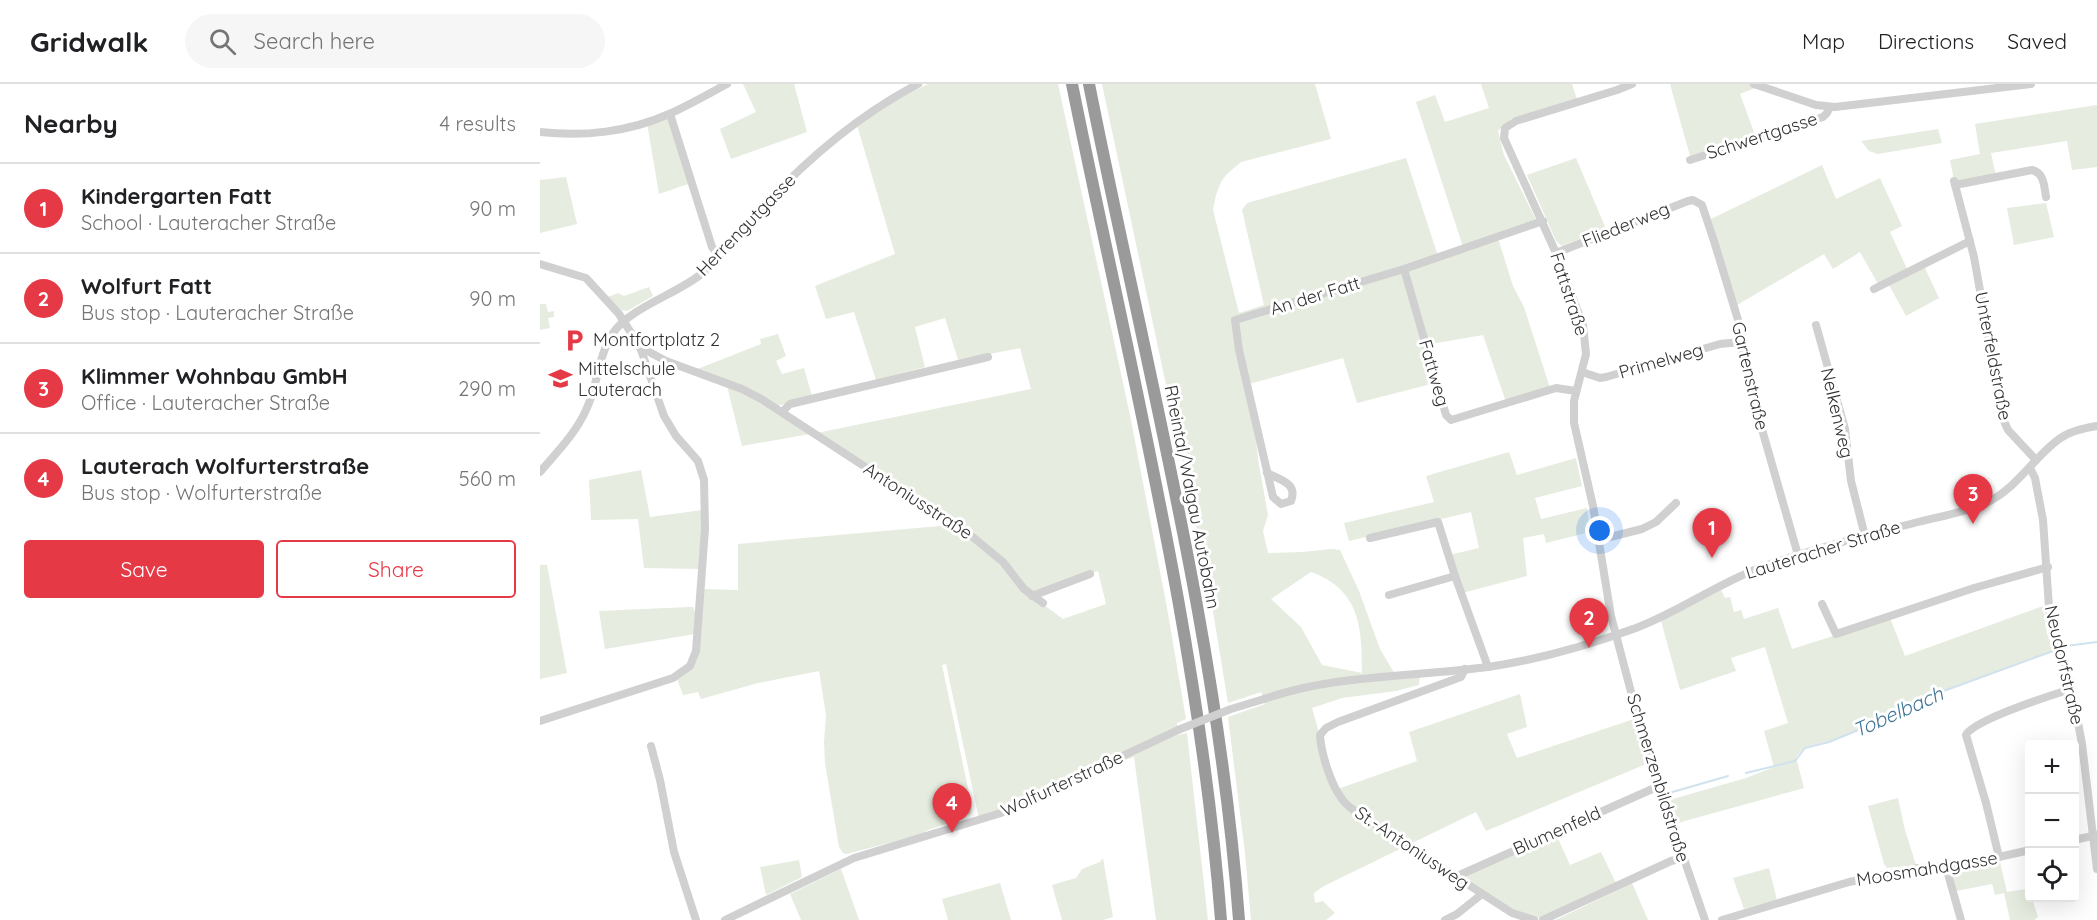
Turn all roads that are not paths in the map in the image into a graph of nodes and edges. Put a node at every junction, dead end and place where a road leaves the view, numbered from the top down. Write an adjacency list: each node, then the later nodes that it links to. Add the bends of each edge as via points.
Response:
1 (728, 84): 9 (street)
2 (918, 84): 17 (street, Herrengutgasse, via 876,108 822,148)
3 (1072, 84): 66 (highway, Rheintal/Walgau Autobahn, via 1173,567 1202,737)
4 (1089, 84): 67 (highway, Rheintal/Walgau Autobahn, via 1190,577 1216,723)
5 (1632, 84): 14 (street, Fattstraße, via 1516,121 1505,128 1504,138)
6 (1754, 84): 8 (street)
7 (2031, 84): 8 (street)
8 (1830, 106): 11 (street, Schwertgasse, via 1823,117)
9 (670, 114): 10 (street, via 614,131); 17 (street, via 712,247)
10 (540, 132)
11 (1690, 160)
12 (2046, 197): 15 (street, Unterfeldstraße, via 2042,177 2032,170 1954,183)
13 (1696, 201): 16 (street, Fliederweg); 23 (street, Gartenstraße, via 1702,205 1714,241 1742,333)
14 (1543, 221): 16 (street, Fattstraße); 19 (street, An der Fatt)
15 (1970, 241): 20 (street); 30 (street, Unterfeldstraße, via 2003,419 2008,430)
16 (1556, 252): 26 (street, Fattstraße, via 1585,333)
17 (719, 256): 21 (street, Herrengutgasse, via 694,280)
18 (540, 264): 21 (street, via 586,278)
19 (1404, 269): 27 (street, Fattweg, via 1446,415 1451,420 1556,388); 33 (street, An der Fatt, via 1235,320)
20 (1874, 289)
21 (624, 322): 24 (street); 32 (street, Herrengutgasse, via 607,345 586,411)
22 (1816, 326): 35 (street, Nelkenweg, via 1845,429 1851,481)
23 (1740, 342): 26 (street, Primelweg, via 1720,344 1600,378); 38 (street, Gartenstraße)
24 (640, 347): 28 (street, Antoniusstraße, via 742,390); 51 (street, via 664,416 698,461 704,480 696,651 690,666 673,678)
25 (988, 357): 28 (street, via 790,404)
26 (1582, 372): 27 (street, Fattstraße)
27 (1576, 391): 37 (street, Fattstraße, via 1574,423)
28 (782, 412): 42 (street, Antoniusstraße, via 974,538 1003,562)
29 (2097, 426): 30 (street, Lauteracher Straße, via 2060,438)
30 (2036, 460): 31 (street, Lauteracher Straße)
31 (2030, 468): 35 (street, Lauteracher Straße, via 2008,490 1983,504); 39 (street, Neudorfstraße, via 2043,520)
32 (540, 472)
33 (1267, 473)
34 (1676, 503): 37 (street, via 1642,529)
35 (1865, 536): 38 (street, Lauteracher Straße)
36 (1370, 538): 41 (street, via 1438,522)
37 (1598, 540): 46 (street, Fattstraße)
38 (1798, 555): 46 (street, Lauteracher Straße, via 1729,580 1650,622)
39 (2048, 567): 45 (street, via 1836,634); 49 (street, Neudorfstraße, via 2050,621)
40 (1090, 574): 42 (street)
41 (1455, 576): 43 (street); 47 (street)
42 (1032, 596): 44 (street, Antoniusstraße)
43 (1389, 596)
44 (1043, 603)
45 (1822, 604)
46 (1616, 634): 47 (street, Lauteracher Straße); 54 (street, Schmerzenbildstraße)
47 (1488, 667): 48 (street, Lauteracher Straße)
48 (1465, 669): 50 (street, Lauteracher Straße, via 1344,681); 53 (street, Lauteracher Straße, via 1461,678 1326,728 1320,735)
49 (2071, 689): 55 (street, Neudorfstraße); 58 (street, via 1971,728 1966,735)
50 (1264, 699): 65 (street, Wolfurterstraße, bridge, via 1178,730 1001,813 855,858)
51 (540, 721)
52 (651, 746): 64 (street, via 674,852)
53 (1321, 746): 62 (street, St.-Antoniusweg, via 1342,800)
54 (1659, 786): 59 (street, Schmerzenbildstraße); 62 (street, Blumenfeld)
55 (2095, 836): 56 (street); 60 (street, Neudorfstraße)
56 (2079, 839)
57 (2025, 851): 58 (street, Moosmahdgasse)
58 (1999, 857): 61 (street, Moosmahdgasse)
59 (1683, 858): 70 (street); 71 (street, Schmerzenbildstraße)
60 (2097, 863)
61 (1946, 867): 72 (street, Moosmahdgasse, via 1899,871 1849,882); 73 (street)
62 (1455, 877): 63 (street, St.-Antoniusweg)
63 (1482, 894): 68 (street); 69 (street, St.-Antoniusweg, via 1512,914)
64 (696, 920)
65 (725, 920)
66 (1221, 920)
67 (1239, 920)
68 (1445, 920)
69 (1534, 920)
70 (1543, 920)
71 (1705, 920)
72 (1722, 920)
73 (1961, 920)

